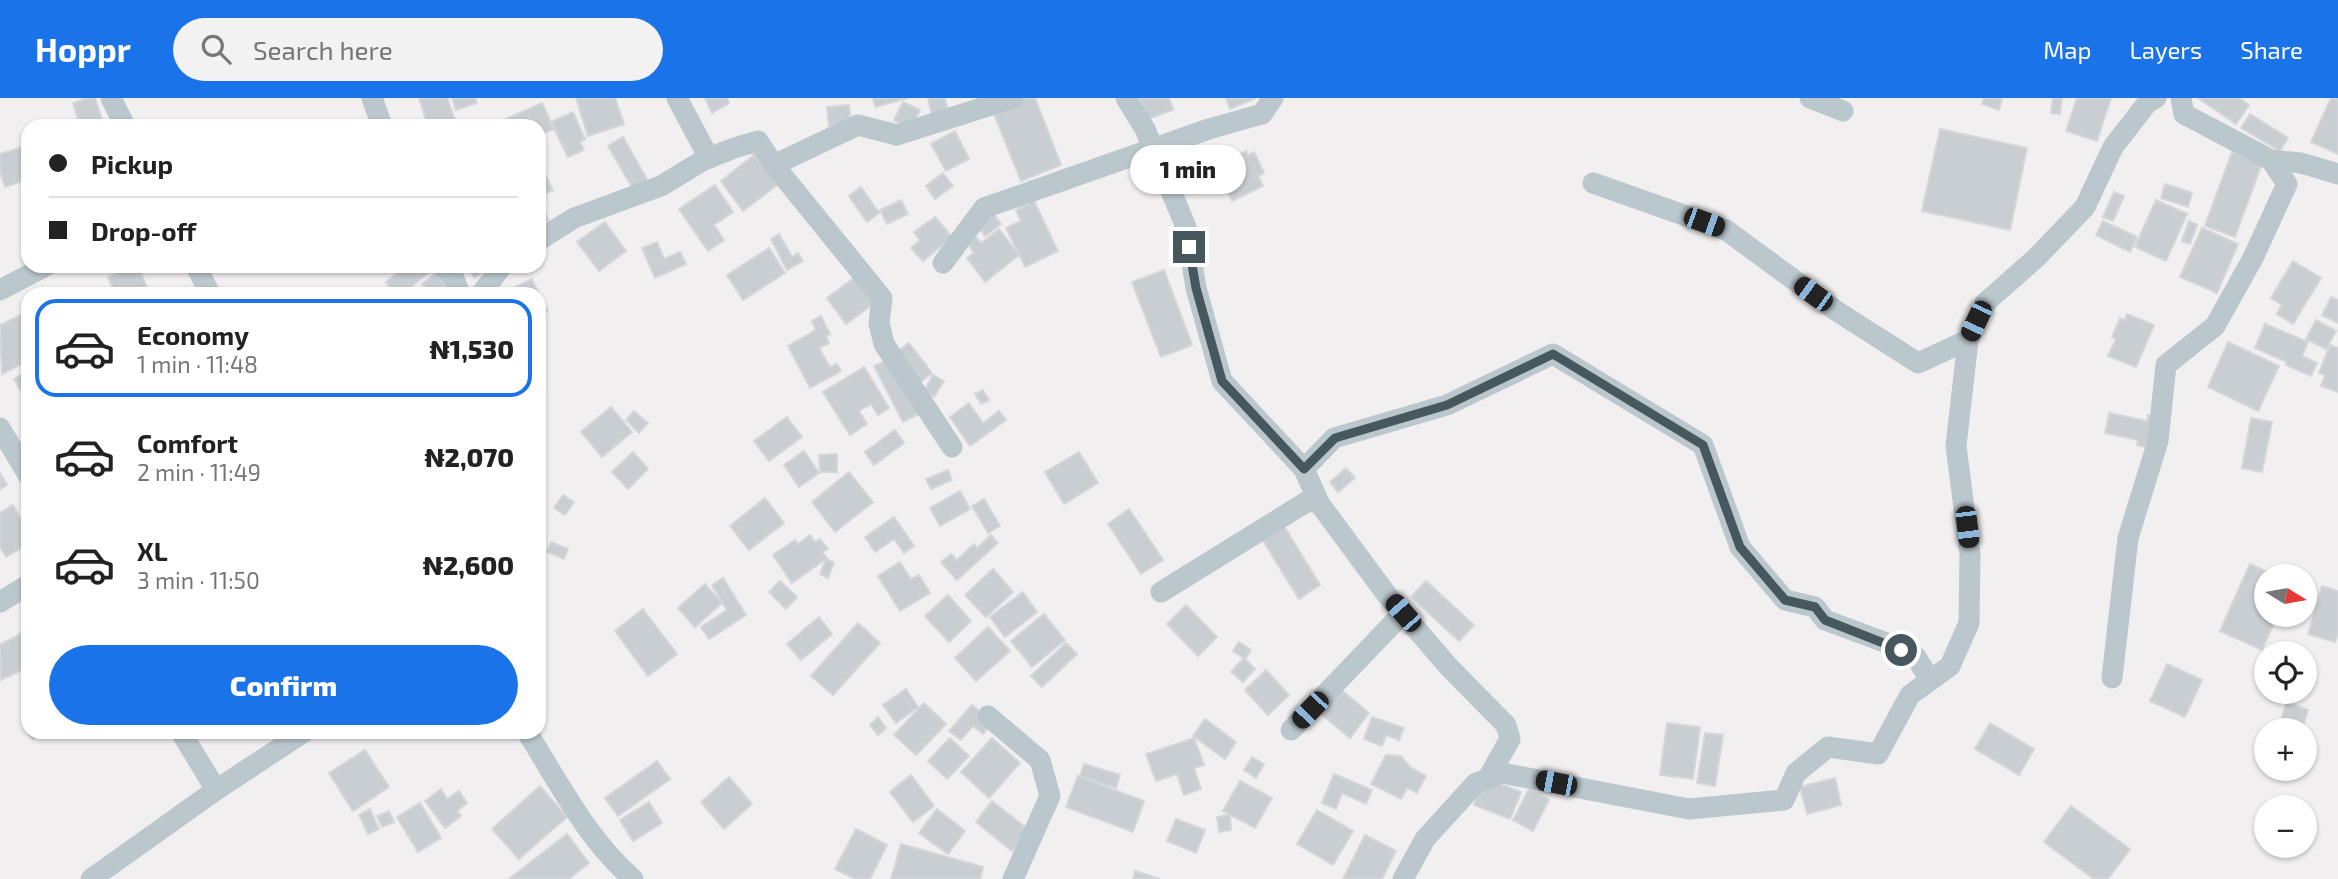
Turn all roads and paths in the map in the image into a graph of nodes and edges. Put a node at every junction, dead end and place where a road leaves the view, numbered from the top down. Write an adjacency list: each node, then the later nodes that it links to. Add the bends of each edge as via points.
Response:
1 (111, 98): 11 (street)
2 (372, 98): 12 (street)
3 (677, 98): 14 (street)
4 (1013, 98): 16 (street, via 897,135 858,125)
5 (1126, 98): 13 (street)
6 (1273, 98): 13 (street, via 1262,114)
7 (1810, 98): 10 (street)
8 (2146, 99): 9 (street); 23 (street, via 2113,148 2085,207 1985,303)
9 (2182, 106): 15 (street)
10 (1843, 111)
11 (122, 119)
12 (380, 119)
13 (1154, 149): 20 (street, via 984,208); 27 (street, via 1186,227 1196,288 1222,381)
14 (709, 158): 16 (street, via 758,141); 19 (street, via 661,186 574,218)
15 (2271, 160): 17 (street); 33 (street, via 2287,184 2253,258 2215,326 2166,365 2158,441 2129,538)
16 (774, 165): 25 (street, via 882,298 879,323 884,344)
17 (2338, 174)
18 (1593, 183): 23 (street, via 1726,230 1835,310 1918,363)
19 (546, 236)
20 (943, 263)
21 (33, 273): 22 (street)
22 (0, 290)
23 (1968, 340): 34 (street, via 1956,446 1970,554 1969,623 1950,666)
24 (0, 429): 26 (street)
25 (952, 447)
26 (21, 464)
27 (1304, 469): 28 (street); 34 (street, via 1335,438 1447,405 1553,354 1703,445 1740,547 1785,600 1815,607 1825,620 1916,657)
28 (1319, 503): 30 (street, via 1307,501); 32 (street)
29 (21, 589): 31 (street)
30 (1161, 592)
31 (0, 601)
32 (1403, 613): 36 (street); 40 (street, via 1506,725 1510,739)
33 (2112, 678)
34 (1930, 680): 40 (street, via 1910,695 1878,754 1828,747 1796,773 1784,800 1689,809 1502,773)
35 (988, 716): 44 (street, via 1040,760 1050,796)
36 (1291, 730)
37 (185, 739): 41 (street)
38 (292, 739): 41 (street)
39 (531, 739): 43 (street, via 590,834)
40 (1488, 778): 45 (street, via 1476,783 1425,839)
41 (216, 790): 42 (street)
42 (91, 879)
43 (633, 879)
44 (1013, 879)
45 (1403, 879)

